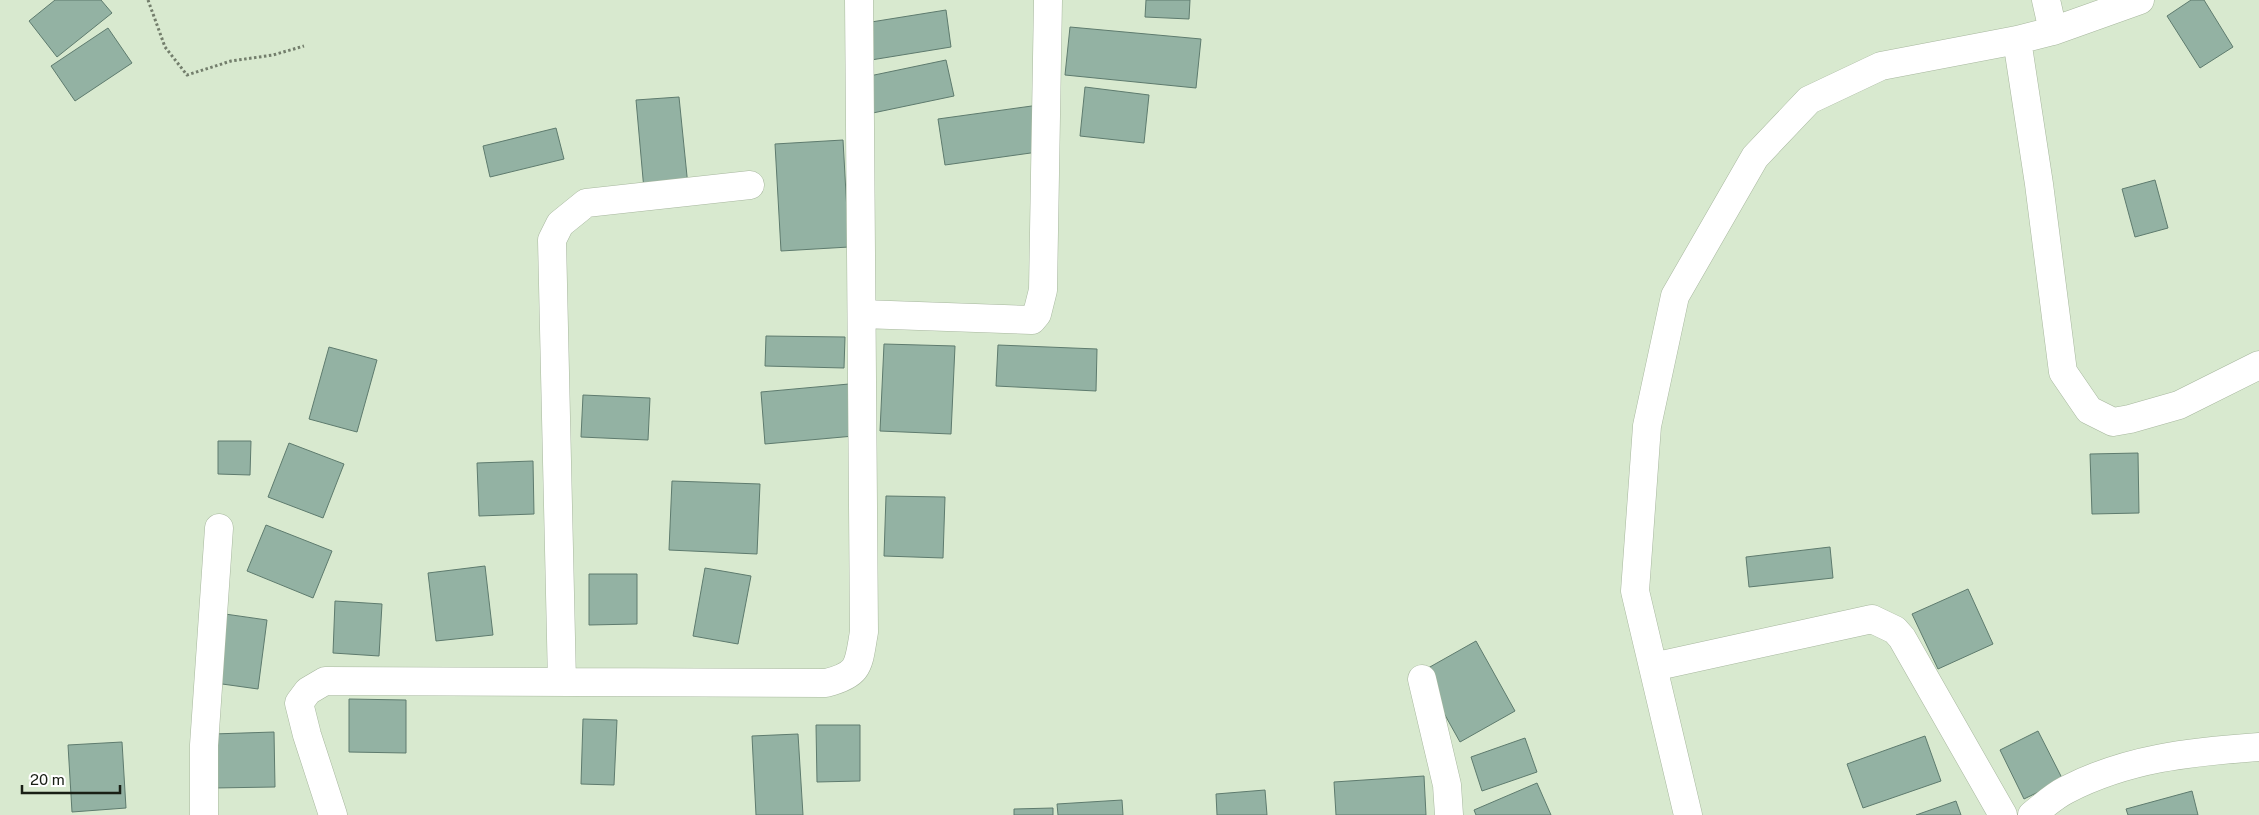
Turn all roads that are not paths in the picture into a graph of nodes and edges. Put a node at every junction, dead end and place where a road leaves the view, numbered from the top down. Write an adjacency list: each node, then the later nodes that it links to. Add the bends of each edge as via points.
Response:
1 (859, 0): 8 (street)
2 (1048, 0): 8 (street, via 1043,290 1037,314 1032,320)
3 (2046, 0): 5 (street)
4 (2140, 0): 5 (street)
5 (2053, 30): 6 (street)
6 (2017, 40): 9 (street, via 2063,372 2089,410 2113,422 2130,419 2179,405); 11 (street, via 1881,66 1809,100 1755,157 1728,202 1675,296 1646,426 1635,591)
7 (750, 185): 13 (street, via 586,203 560,224 552,240)
8 (862, 314): 13 (street, via 864,632 858,666 846,678 826,683)
9 (2259, 365)
10 (219, 528): 15 (street, via 204,745)
11 (1653, 667): 18 (street); 19 (street, via 1872,619 1895,630 1902,638)
12 (1422, 679): 17 (street, via 1447,785)
13 (562, 682): 16 (street, via 325,681 316,686 300,703)
14 (2259, 747): 20 (street, via 2196,751 2120,766 2064,791)
15 (204, 815)
16 (333, 815)
17 (1448, 815)
18 (1688, 815)
19 (2003, 815)
20 (2032, 815)

